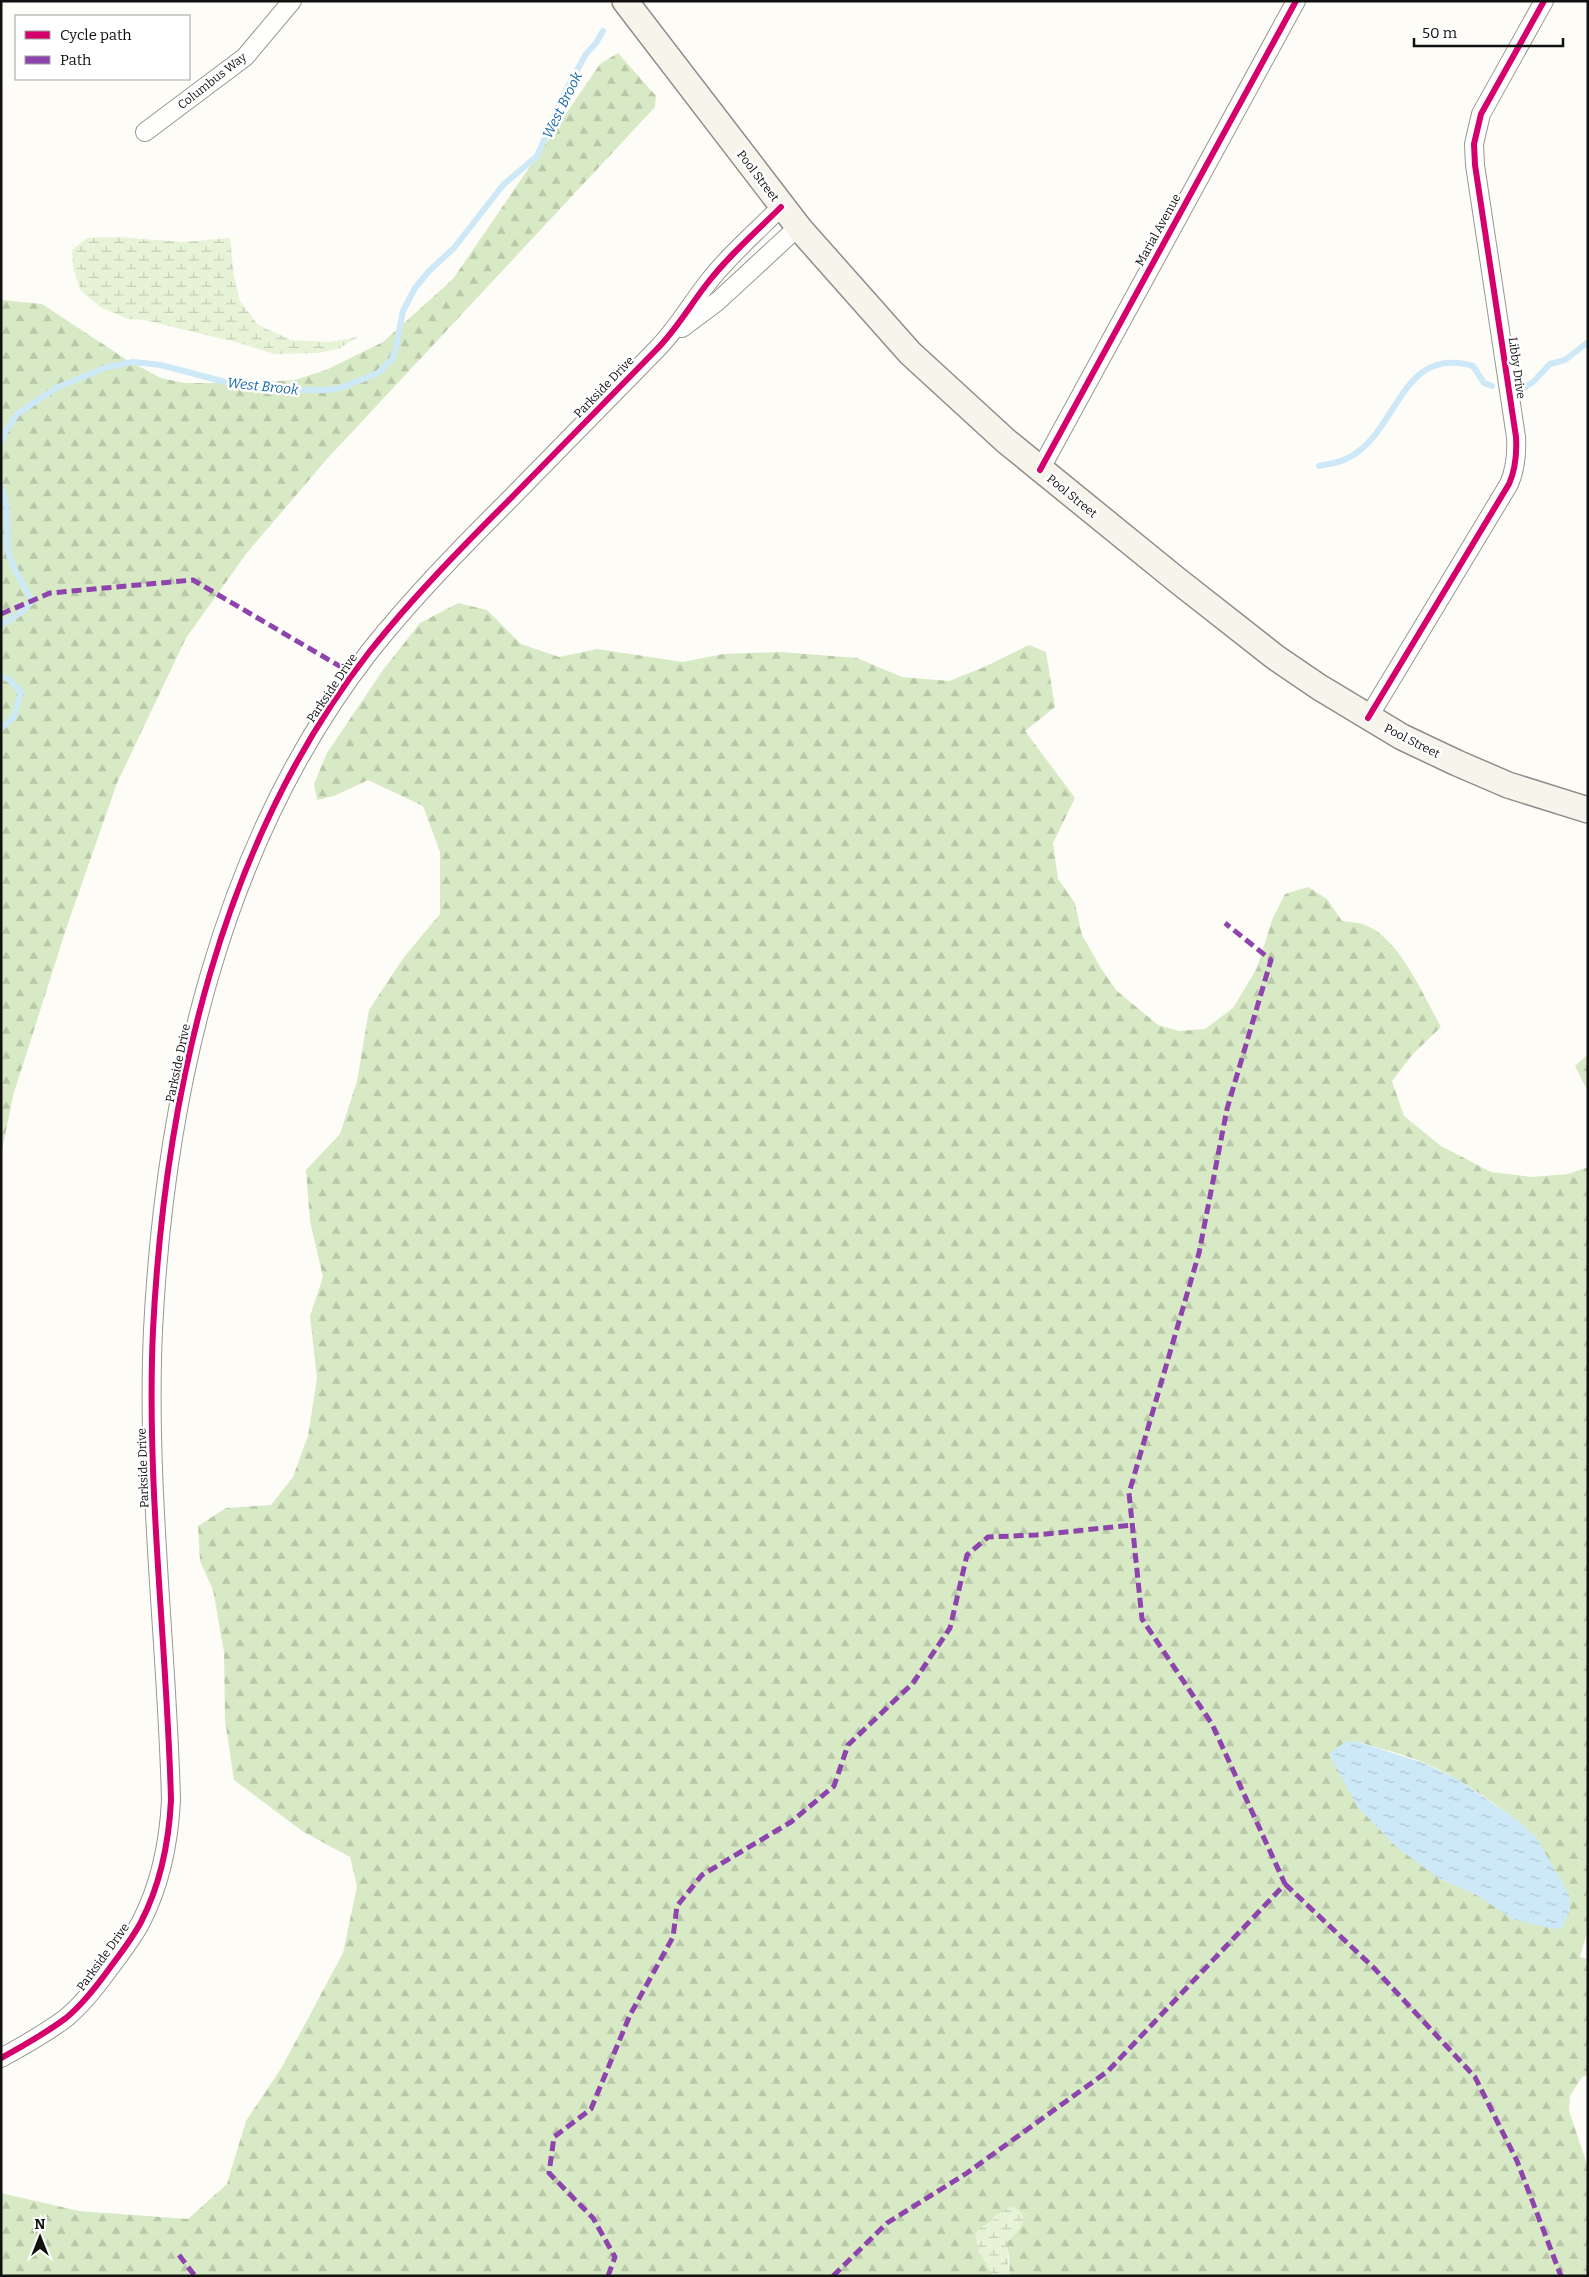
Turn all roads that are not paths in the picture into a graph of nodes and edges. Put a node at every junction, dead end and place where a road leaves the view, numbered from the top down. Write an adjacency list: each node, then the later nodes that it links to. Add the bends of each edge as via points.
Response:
1 (292, 1): 5 (street, Columbus Way, via 245,57)
2 (625, 1): 6 (main road, Pool Street)
3 (1296, 1): 9 (street, Marial Avenue)
4 (1544, 1): 10 (street, Libby Drive, via 1480,114 1474,144 1516,438 1514,473)
5 (145, 132)
6 (781, 207): 7 (main road, Pool Street); 8 (street, Parkside Drive, via 707,283)
7 (798, 227): 8 (street, Parkside Drive, via 718,301); 9 (main road, Pool Street, via 910,353 974,414)
8 (669, 336): 12 (street, Parkside Drive, via 451,558 370,652 344,686 302,753 268,817 240,883 194,1036 168,1171 158,1250 153,1335 153,1422 170,1824 150,1903 128,1944 88,1997 67,2017)
9 (1040, 470): 10 (main road, Pool Street, via 1275,657)
10 (1368, 718): 11 (main road, Pool Street, via 1485,776)
11 (1588, 810)
12 (1, 2058)

